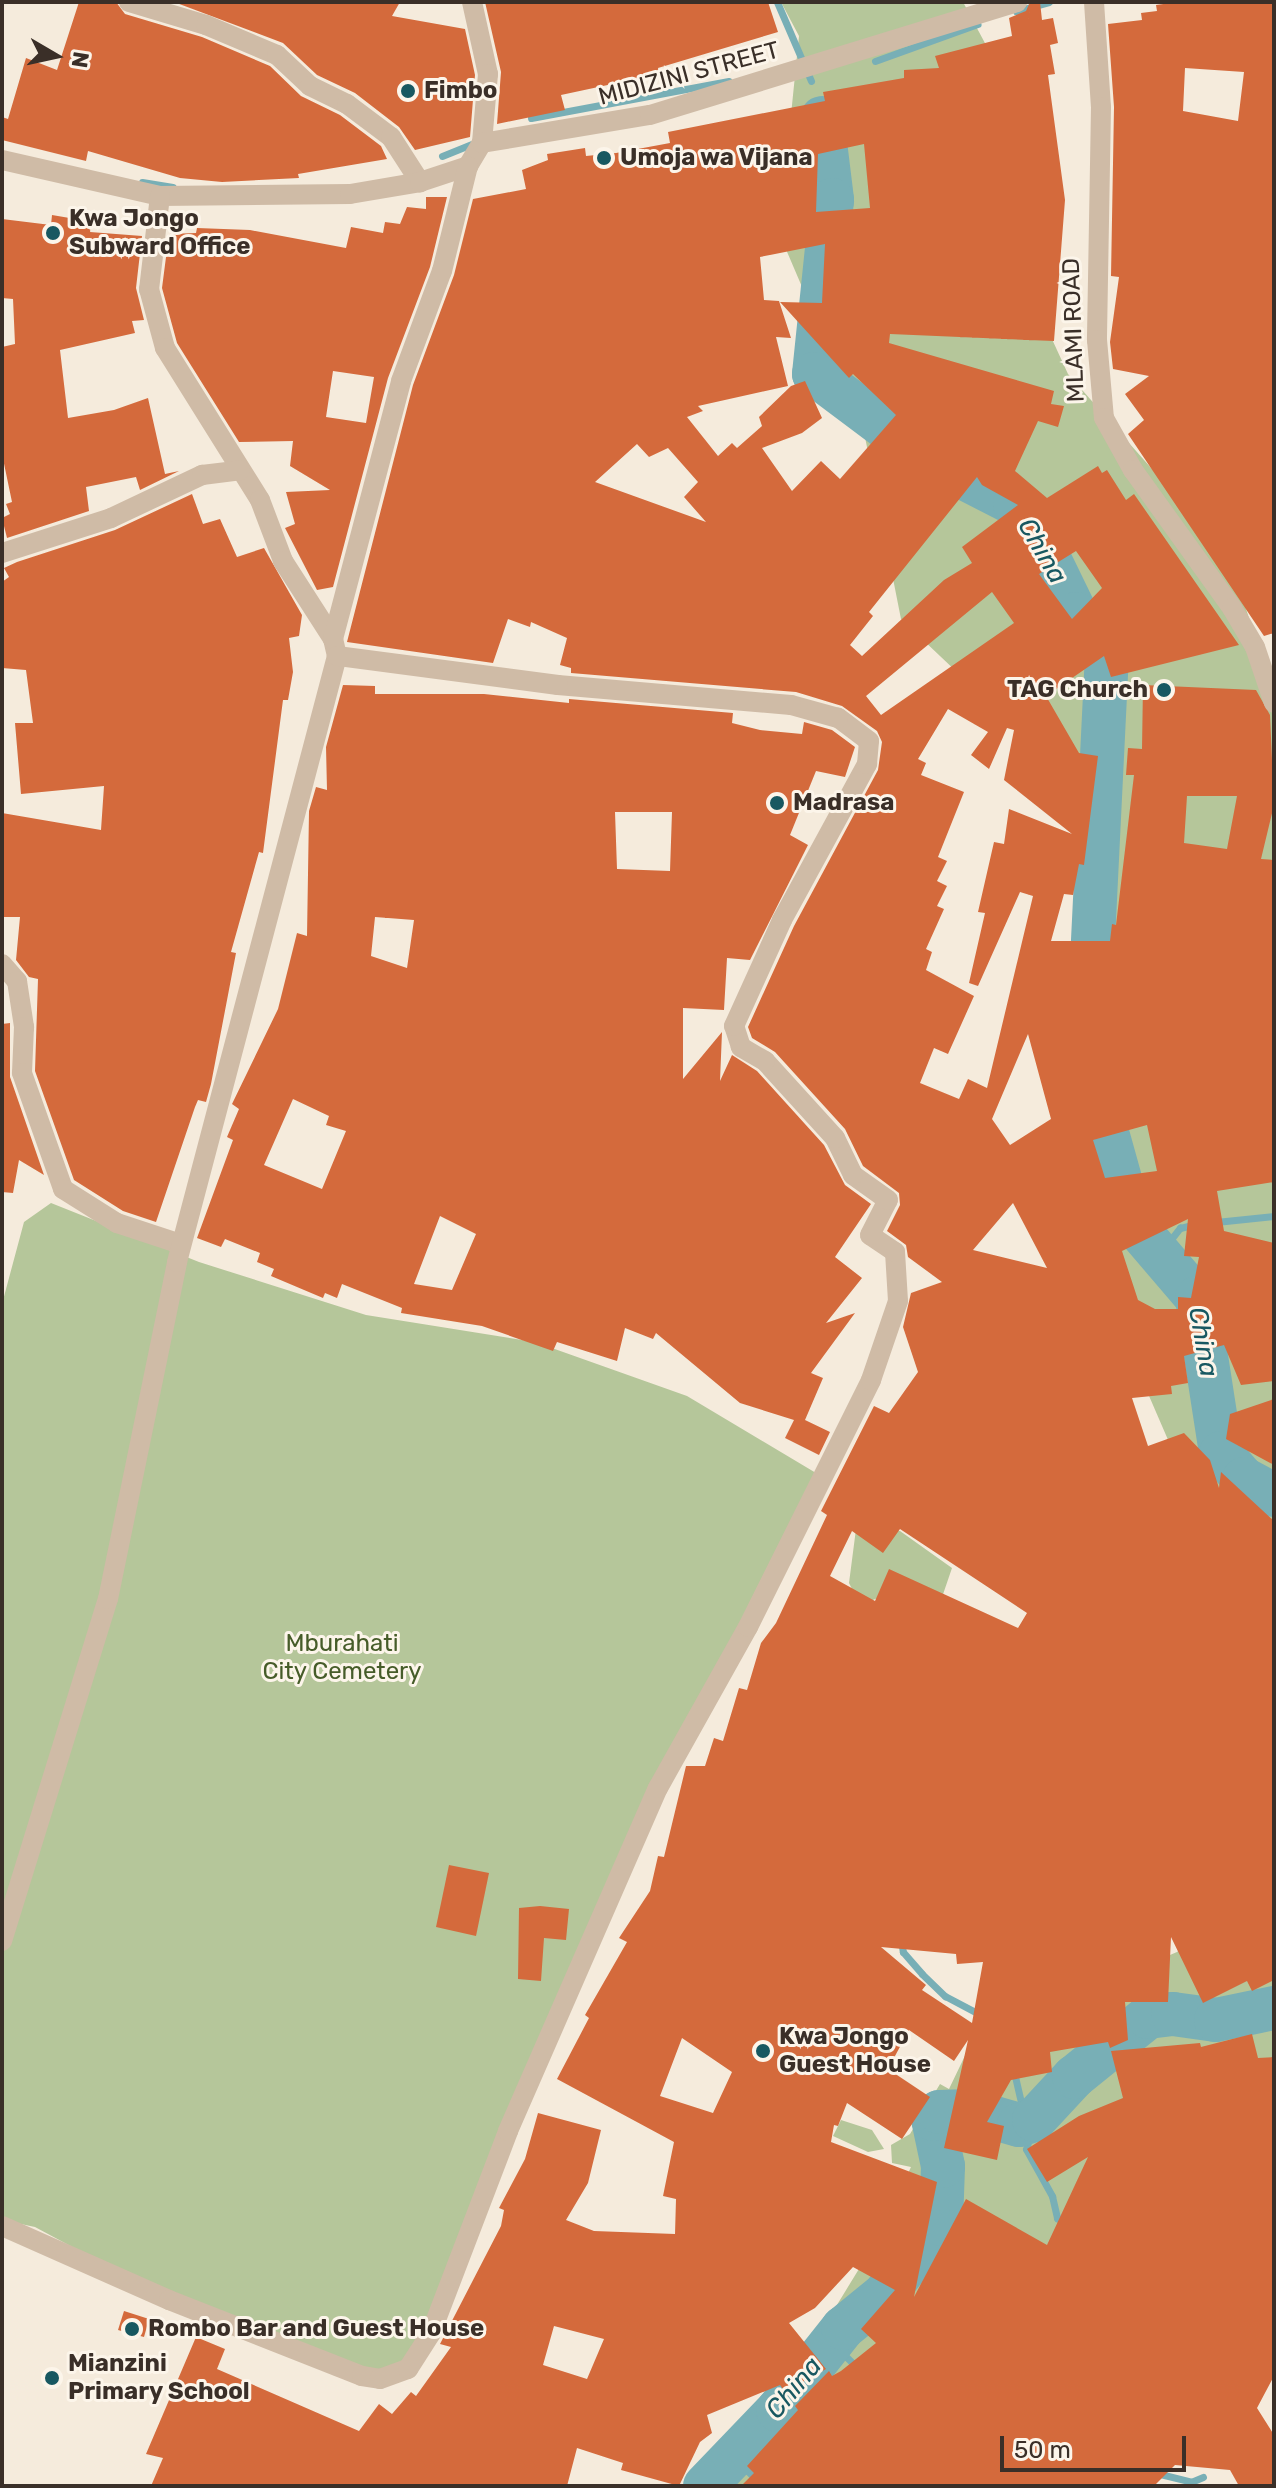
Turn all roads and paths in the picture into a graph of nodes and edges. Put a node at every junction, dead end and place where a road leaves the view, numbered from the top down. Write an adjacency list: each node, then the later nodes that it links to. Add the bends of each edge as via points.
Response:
1 (129, 2): 8 (street, via 206,25 277,55 310,86 347,104 391,137)
2 (472, 2): 5 (street, via 488,74)
3 (1017, 2): 5 (street, MIDIZINI STREET, via 650,115)
4 (1094, 2): 13 (street, MLAMI ROAD, via 1101,121 1097,340 1104,418 1125,458 1232,608 1255,647)
5 (482, 143): 7 (street)
6 (2, 160): 9 (street)
7 (468, 166): 8 (street); 12 (street, via 442,271 401,381)
8 (420, 182): 9 (street, via 293,198)
9 (160, 196): 10 (street, via 149,289 165,348)
10 (240, 470): 11 (street, via 202,475 125,512); 12 (street, via 260,500 283,561)
11 (2, 553)
12 (335, 647): 15 (street); 17 (street, via 527,682 791,705 847,722 869,741 867,764 782,920 734,1026 741,1047 765,1061 835,1138 853,1175 888,1200 870,1235 895,1252 898,1301 871,1380 748,1627 652,1802 508,2131 431,2333 408,2369 380,2379 362,2376 169,2300)
13 (1274, 703)
14 (2, 964): 15 (street, via 17,981 24,1027 22,1073 63,1189 117,1223)
15 (181, 1244): 16 (street, via 108,1599)
16 (2, 1941)
17 (2, 2226)

